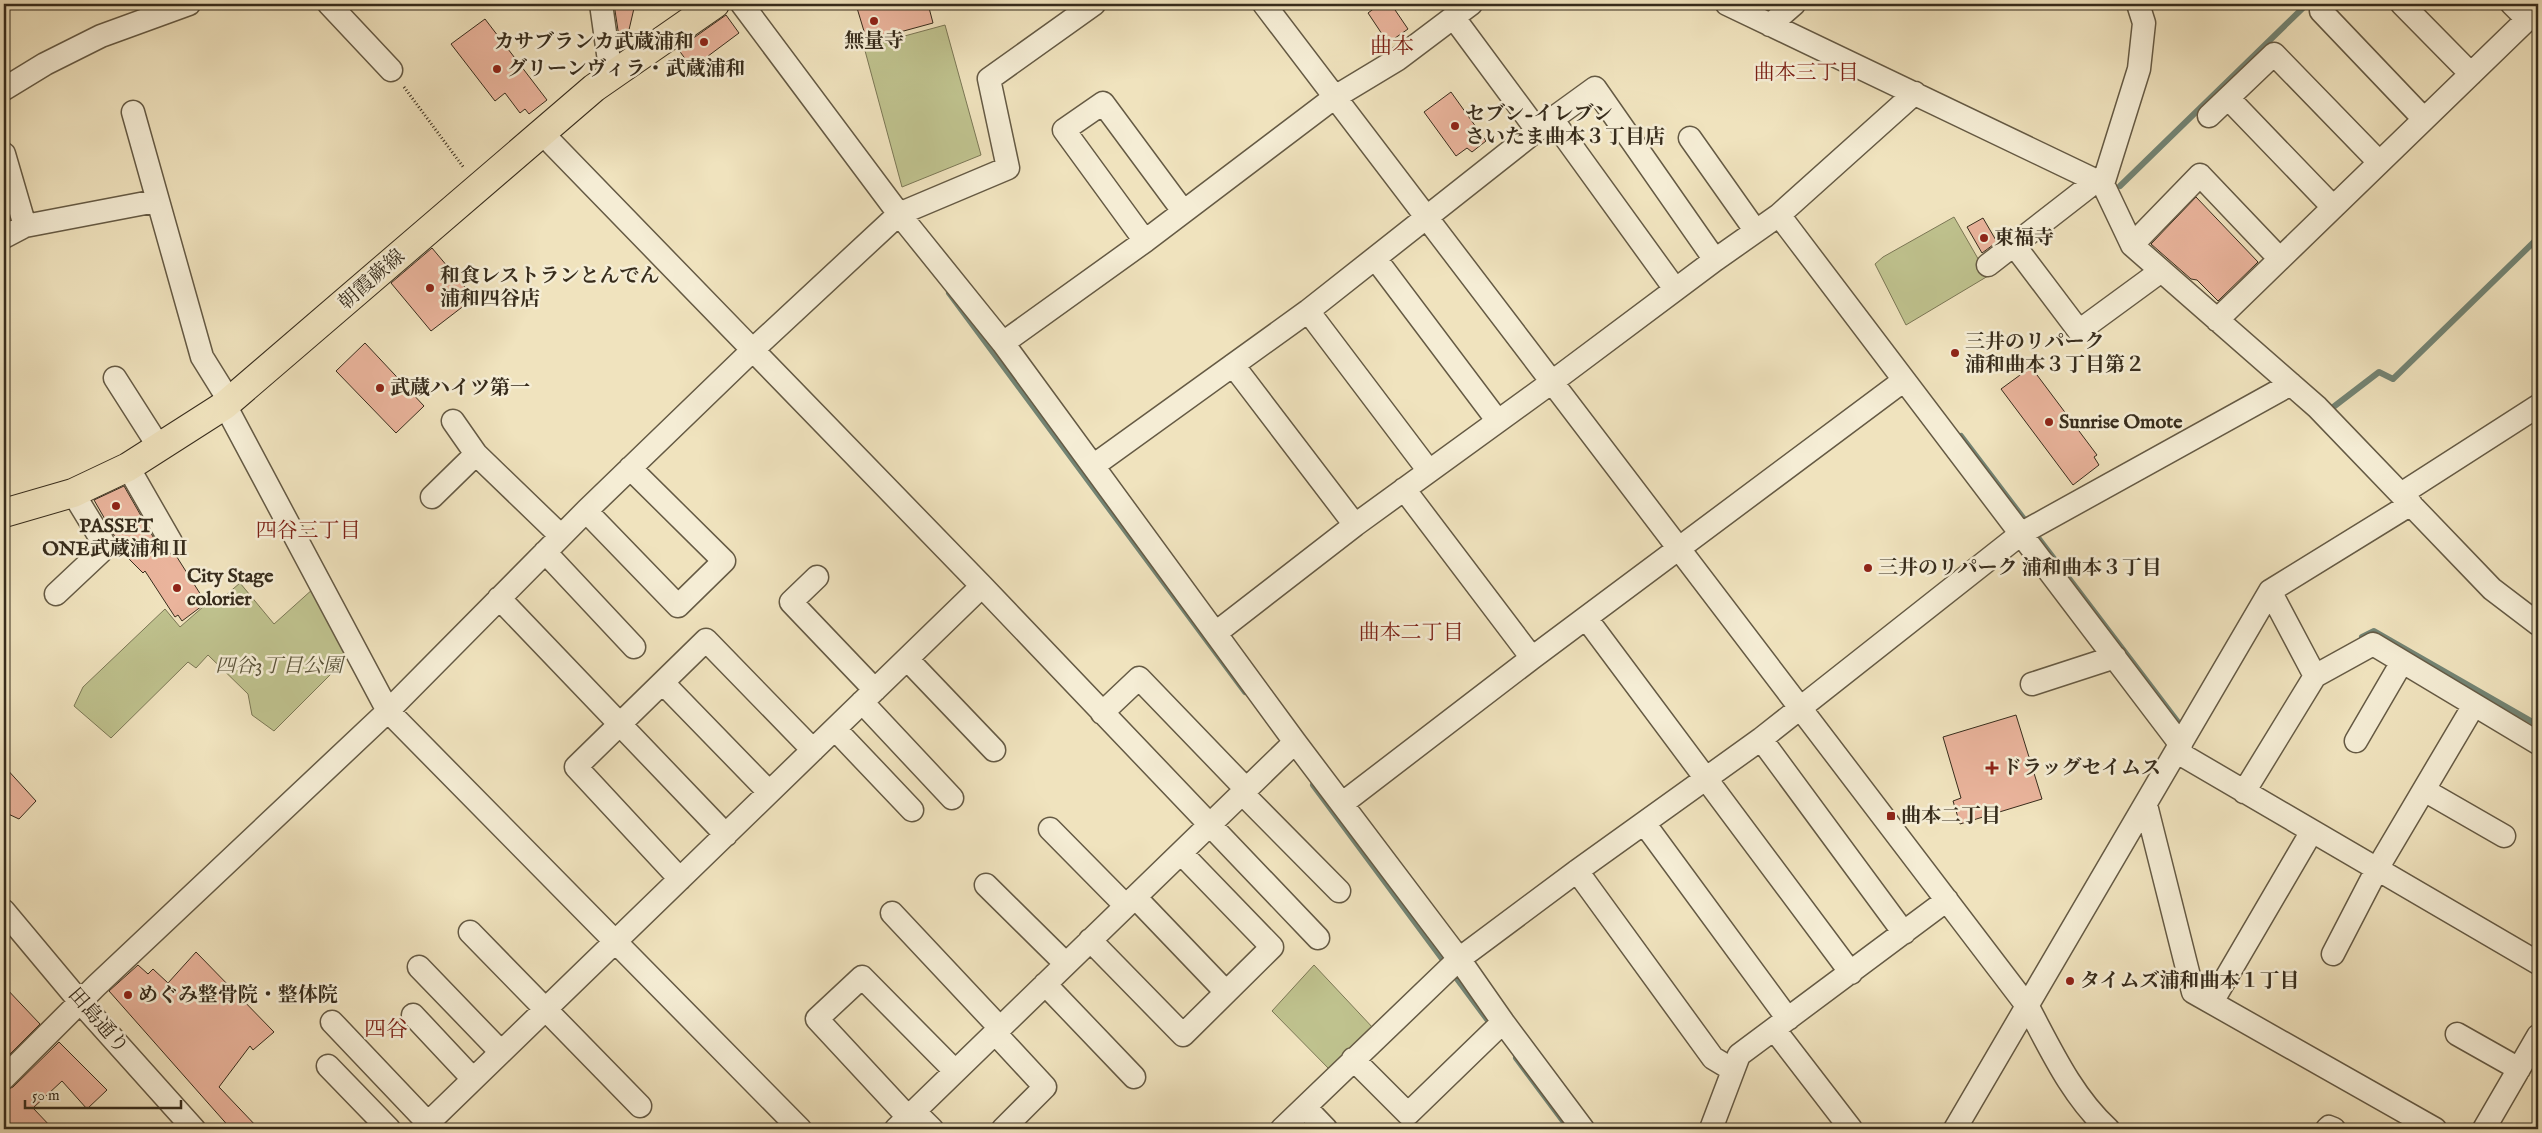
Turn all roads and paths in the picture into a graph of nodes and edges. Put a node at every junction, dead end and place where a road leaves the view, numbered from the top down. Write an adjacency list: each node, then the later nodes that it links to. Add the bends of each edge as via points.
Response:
1 (189, 4): 19 (street, via 101,36)
2 (329, 4): 16 (street)
3 (601, 4): 17 (street)
4 (715, 4): 17 (main road, 朝霞蕨線)
5 (742, 4): 36 (street)
6 (1094, 4): 36 (street, via 989,79 1008,168)
7 (1264, 4): 21 (street)
8 (1728, 4): 15 (street)
9 (1794, 4): 15 (street)
10 (2138, 4): 31 (street, via 2144,23 2139,68)
11 (2402, 4): 18 (street)
12 (1463, 11): 21 (street, via 1398,59); 26 (street)
13 (2321, 11): 25 (street)
14 (2526, 11): 18 (street)
15 (1770, 25): 20 (street)
16 (391, 70): 32 (path)
17 (611, 74): 27 (main road, 朝霞蕨線)
18 (2471, 74): 25 (street)
19 (4, 89)
20 (1915, 93): 31 (street); 37 (street)
21 (1335, 97): 35 (street); 38 (street)
22 (2228, 98): 24 (street); 30 (street, via 2274,54); 34 (street)
23 (133, 112): 33 (street)
24 (2209, 116)
25 (2424, 119): 30 (street)
26 (1544, 124): 38 (street); 47 (street, via 1595,88); 50 (street)
27 (541, 132): 32 (main road, 朝霞蕨線); 54 (street)
28 (1690, 138): 40 (street)
29 (4, 154): 39 (street)
30 (2379, 162): 34 (street)
31 (2100, 182): 43 (street); 44 (street)
32 (478, 187): 60 (main road, 朝霞蕨線)
33 (156, 201): 39 (street); 60 (street, via 202,357)
34 (2333, 207): 46 (street)
35 (1183, 211): 42 (street); 42 (street, via 1103,103 1064,130)
36 (899, 214): 53 (street); 54 (street)
37 (1779, 215): 40 (street); 57 (street)
38 (1426, 217): 45 (street); 58 (street)
39 (25, 226): 41 (street)
40 (1755, 230): 47 (street)
41 (4, 237)
42 (1145, 241): 53 (street)
43 (2014, 245): 48 (street); 49 (street, via 2079,331)
44 (2132, 245): 46 (street, via 2200,174); 49 (street)
45 (1375, 258): 51 (street); 62 (street)
46 (2280, 259): 52 (street)
47 (1715, 260): 50 (street)
48 (1988, 266)
49 (2161, 271): 52 (street)
50 (1675, 289): 58 (street)
51 (1308, 311): 55 (street); 69 (street)
52 (2217, 320): 59 (street)
53 (1003, 343): 66 (street)
54 (753, 350): 68 (street); 83 (street)
55 (1233, 365): 66 (street); 76 (street)
56 (115, 378): 64 (street)
57 (1904, 381): 77 (street); 80 (street)
58 (1552, 382): 62 (street); 80 (street)
59 (2291, 384): 73 (street); 77 (street)
60 (227, 404): 64 (main road, 朝霞蕨線); 101 (street)
61 (2538, 406): 73 (street)
62 (1497, 420): 69 (street)
63 (453, 421): 65 (street)
64 (159, 447): 67 (main road, 朝霞蕨線)
65 (476, 454): 72 (street); 78 (street)
66 (1093, 466): 89 (street)
67 (128, 467): 71 (main road, 朝霞蕨線); 79 (street)
68 (630, 468): 74 (street); 74 (street, via 724,561 685,600 678,606)
69 (1429, 471): 70 (street)
70 (1404, 489): 76 (street); 92 (street)
71 (73, 493): 75 (main road, 朝霞蕨線); 85 (street, via 106,547)
72 (432, 497)
73 (2406, 499): 84 (street); 88 (street, via 2492,589)
74 (586, 511): 78 (street)
75 (4, 513)
76 (1355, 526): 89 (street)
77 (2022, 533): 91 (street); 100 (street)
78 (561, 536): 81 (street)
79 (171, 542)
80 (1679, 549): 87 (street); 100 (street)
81 (545, 552): 86 (street); 90 (street)
82 (817, 577): 98 (street, via 790,602)
83 (982, 586): 93 (street); 102 (street)
84 (2270, 591): 95 (street); 109 (street)
85 (56, 594)
86 (499, 598): 101 (street); 103 (street)
87 (1586, 618): 92 (street); 112 (street)
88 (2538, 624)
89 (1217, 632): 107 (street)
90 (634, 646)
91 (2115, 656): 97 (street); 109 (street)
92 (1532, 658): 118 (street)
93 (907, 659): 98 (street); 111 (street)
94 (2402, 662): 95 (street, via 2372,644); 99 (street); 106 (street)
95 (2315, 676): 116 (street)
96 (663, 683): 103 (street); 110 (street, via 706,640); 115 (street)
97 (2032, 684)
98 (869, 696): 104 (street); 117 (street)
99 (2474, 705): 108 (street); 113 (street)
100 (1799, 707): 105 (street); 133 (street)
101 (388, 711): 141 (street); 150 (street)
102 (1102, 713): 114 (street, via 1139,678); 122 (street)
103 (621, 723): 125 (street); 130 (street, via 576,767)
104 (834, 729): 110 (street); 120 (street)
105 (1760, 739): 112 (street); 138 (street)
106 (2356, 741)
107 (1295, 742): 114 (street); 118 (street)
108 (2538, 743)
109 (2179, 749): 116 (street); 119 (street)
110 (813, 750): 115 (street)
111 (994, 750)
112 (1706, 778): 121 (street); 147 (street)
113 (2424, 790): 126 (street); 128 (street)
114 (1244, 791): 122 (street); 132 (street)
115 (769, 792): 125 (street)
116 (2244, 792): 124 (street)
117 (952, 798)
118 (1343, 803): 143 (street)
119 (2146, 805): 151 (street, via 2193,992); 152 (street)
120 (912, 810)
121 (1644, 823): 129 (street); 157 (street)
122 (1209, 826): 127 (street); 139 (street)
123 (1050, 829): 134 (street)
124 (2312, 831): 128 (street); 151 (street)
125 (726, 835): 130 (street)
126 (2504, 836)
127 (1181, 853): 134 (street); 149 (street, via 1272,947)
128 (2377, 869): 142 (street); 144 (street)
129 (1577, 871): 143 (street); 165 (street, via 1713,1058)
130 (680, 879): 141 (street)
131 (986, 885): 145 (street)
132 (1339, 891)
133 (1946, 900): 138 (street); 152 (street)
134 (1130, 902): 140 (street); 149 (street)
135 (4, 911): 150 (street, 田島通り)
136 (892, 913): 158 (street)
137 (470, 932): 153 (street)
138 (1904, 933): 147 (street)
139 (1318, 938)
140 (1090, 940): 145 (street); 149 (street, via 1183,1035)
141 (615, 942): 153 (street); 176 (street)
142 (2333, 954)
143 (1459, 959): 156 (street); 162 (street)
144 (2538, 963)
145 (1066, 964): 148 (street)
146 (419, 967): 161 (street)
147 (1851, 973): 157 (street)
148 (1045, 984): 158 (street); 167 (street)
149 (1226, 992)
150 (81, 1002): 168 (street); 174 (street, 田島通り)
151 (2212, 1002): 188 (street)
152 (2028, 1007): 184 (street); 185 (street, via 2089,1112)
153 (545, 1009): 161 (street); 170 (street)
154 (412, 1015): 169 (street)
155 (332, 1022): 173 (street)
156 (1503, 1022): 162 (street, via 1408,1114); 181 (street)
157 (1781, 1024): 165 (street, via 1739,1056); 183 (street)
158 (998, 1030): 166 (street); 178 (street, via 1045,1087)
159 (2458, 1034): 164 (street)
160 (2538, 1036): 164 (street)
161 (501, 1052): 169 (street)
162 (1353, 1059): 171 (street)
163 (328, 1066): 175 (street)
164 (2519, 1069): 189 (street)
165 (1733, 1070): 182 (street)
166 (955, 1071): 172 (street); 172 (street, via 862,977 817,1019)
167 (1134, 1077)
168 (4, 1078)
169 (473, 1079): 173 (street)
170 (640, 1106)
171 (1305, 1107): 179 (street); 180 (street)
172 (906, 1119): 177 (street)
173 (425, 1126)
174 (194, 1129)
175 (389, 1129)
176 (800, 1129)
177 (932, 1129)
178 (1003, 1129)
179 (1282, 1129)
180 (1326, 1129)
181 (1583, 1129)
182 (1711, 1129)
183 (1851, 1129)
184 (1955, 1129)
185 (2108, 1129)
186 (2328, 1129): 187 (street, via 2329,1126)
187 (2334, 1129)
188 (2435, 1129)
189 (2484, 1129)

